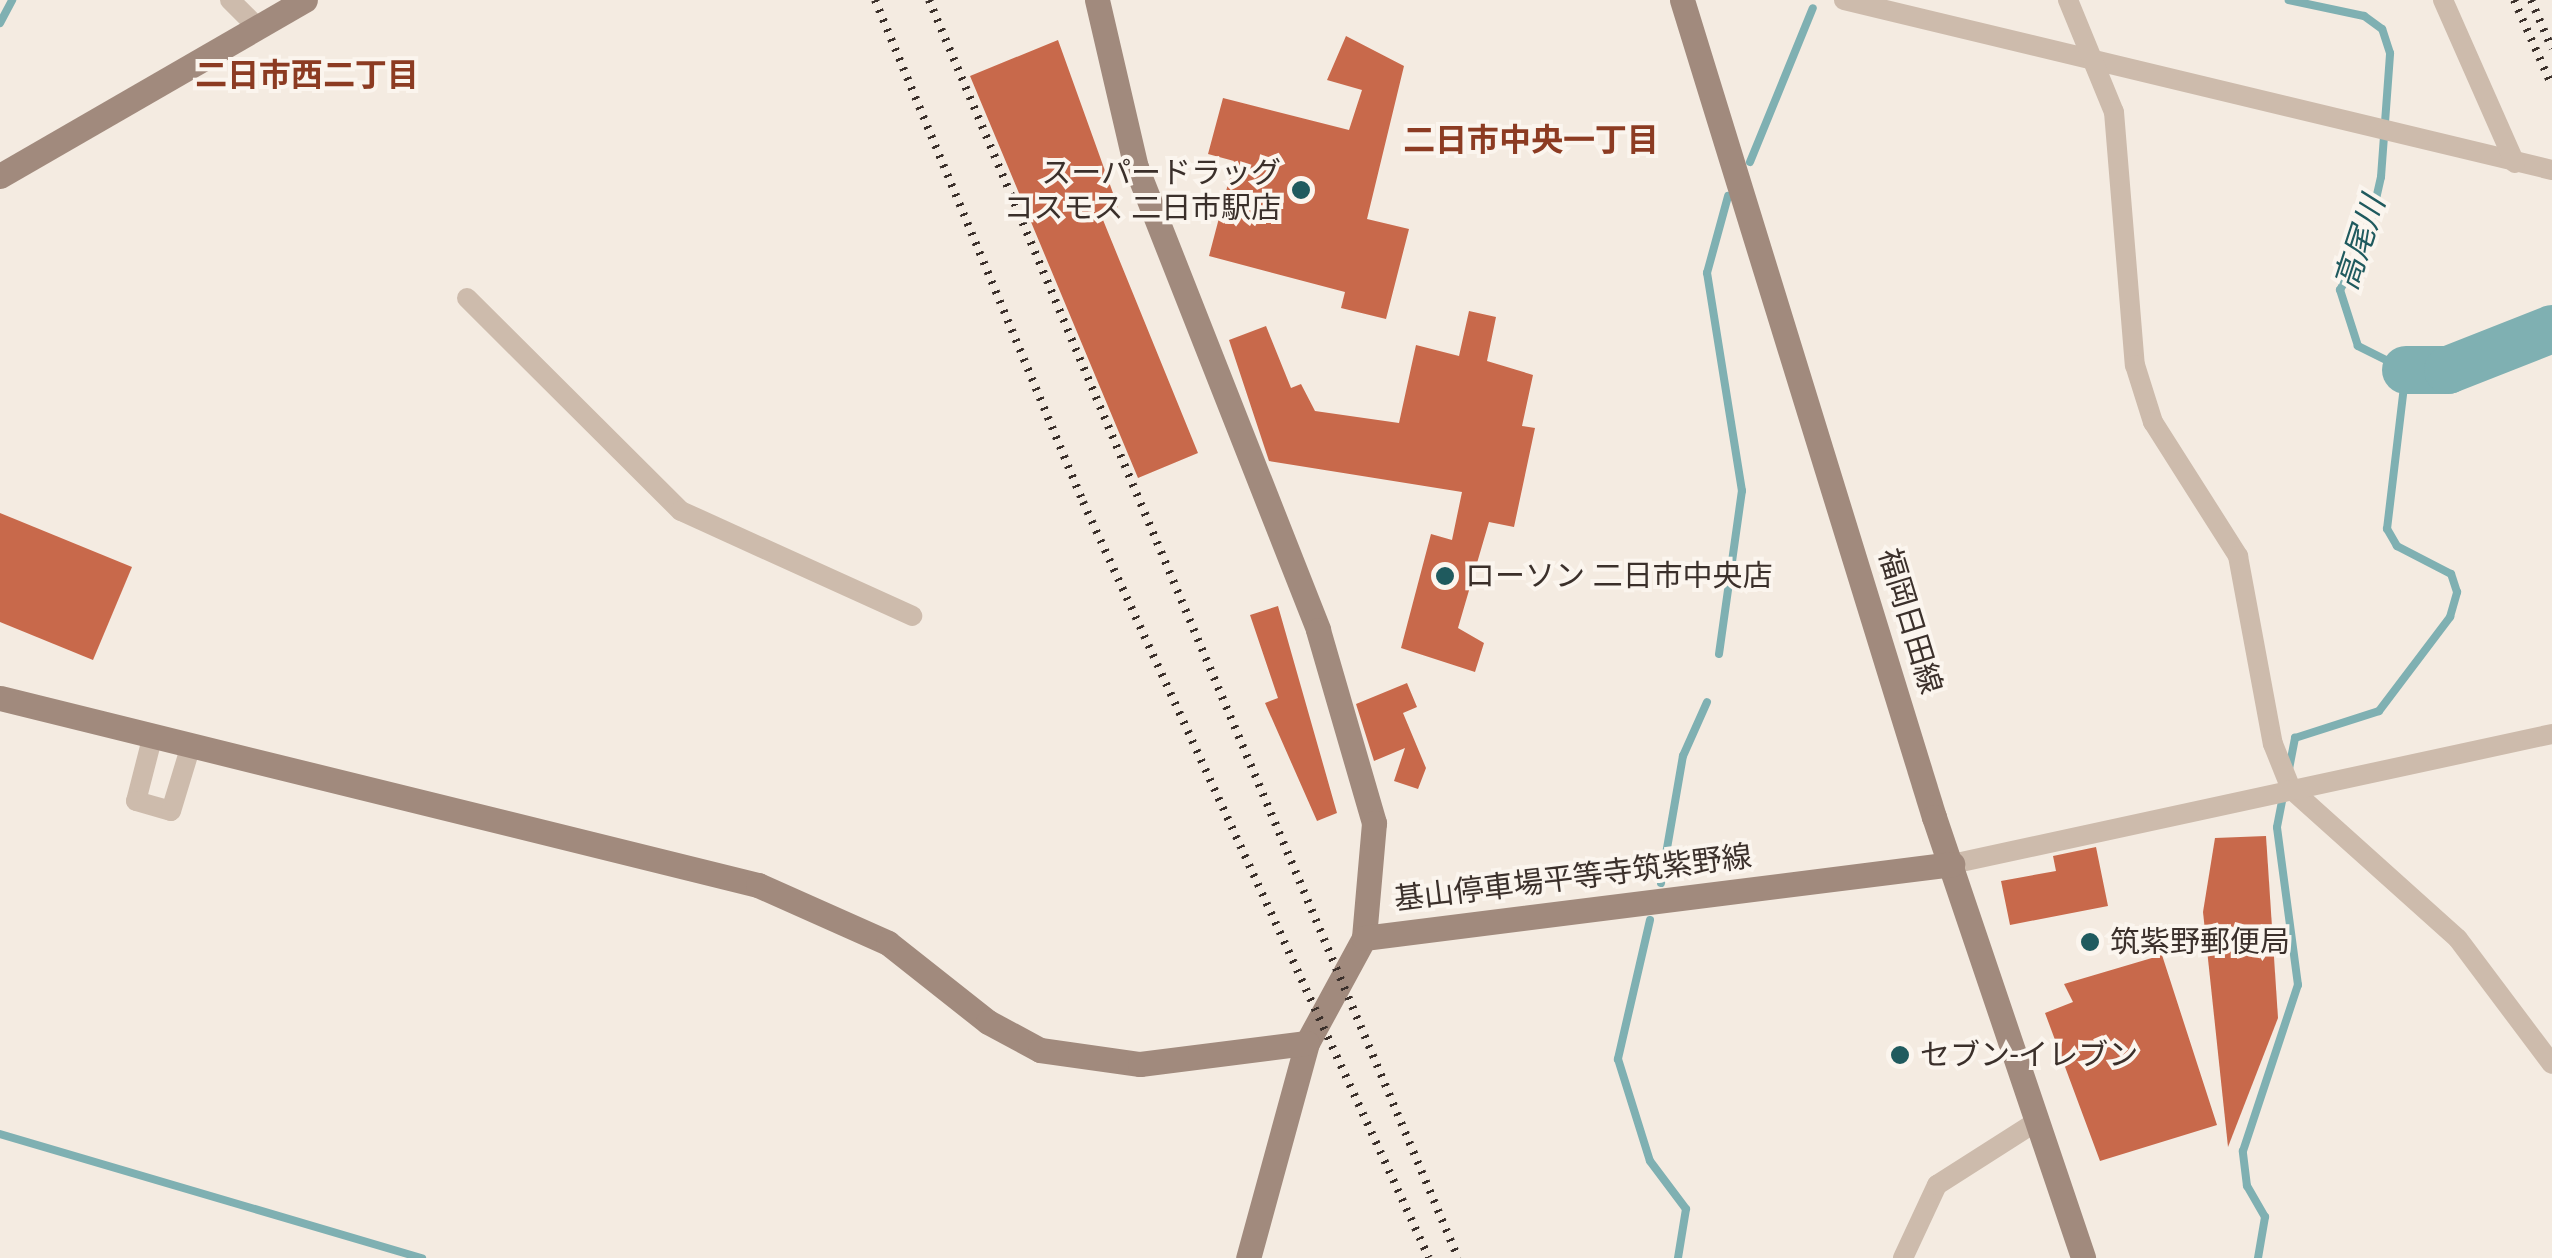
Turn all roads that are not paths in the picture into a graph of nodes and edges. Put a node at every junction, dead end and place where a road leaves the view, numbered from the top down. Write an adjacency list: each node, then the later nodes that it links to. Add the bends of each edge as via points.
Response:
1 (230, 0): 8 (street)
2 (306, 0): 8 (street)
3 (1097, 0): 21 (street, via 1136,167 1366,775 1375,862)
4 (1682, 0): 20 (street, 福岡日田線)
5 (1844, 0): 9 (street)
6 (2068, 0): 9 (street)
7 (2443, 0): 10 (street)
8 (258, 28): 12 (street)
9 (2090, 52): 10 (street); 19 (street, via 2114,112 2135,365 2153,422 2238,556 2273,744)
10 (2515, 163): 11 (street)
11 (2552, 170)
12 (0, 176)
13 (467, 298): 14 (street, via 681,511)
14 (912, 616)
15 (0, 698): 17 (street)
16 (2552, 734): 19 (street)
17 (153, 736): 18 (street); 18 (street, via 136,801 171,811)
18 (191, 745): 22 (street, via 758,885 888,943 988,1022 1040,1050 1140,1064)
19 (2291, 789): 20 (street); 23 (street, via 2458,939)
20 (1952, 864): 21 (street, 基山停車場平等寺筑紫野線); 24 (street, 福岡日田線)
21 (1364, 938): 22 (street, 基山停車場平等寺筑紫野線)
22 (1307, 1043): 25 (street, 基山停車場平等寺筑紫野線)
23 (2552, 1064)
24 (2039, 1120): 26 (street, via 1937,1185); 27 (street, 福岡日田線)
25 (1248, 1258)
26 (1903, 1258)
27 (2083, 1258)

